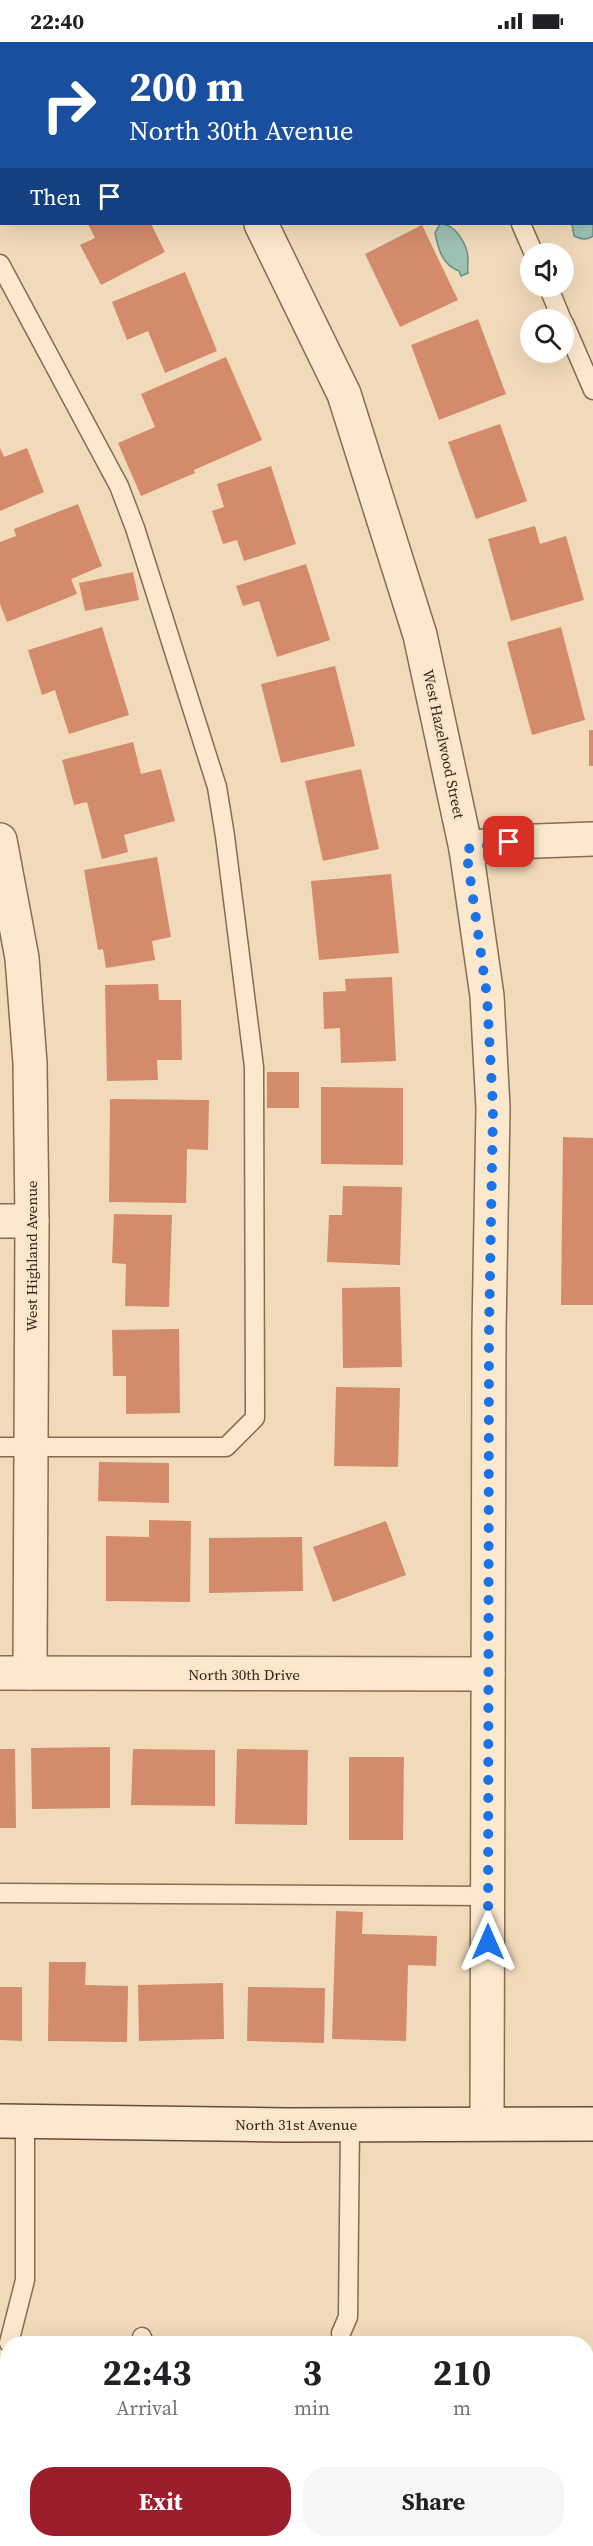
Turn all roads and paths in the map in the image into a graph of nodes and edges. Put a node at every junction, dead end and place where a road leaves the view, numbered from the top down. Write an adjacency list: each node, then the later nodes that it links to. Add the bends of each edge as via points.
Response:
1 (261, 225): 9 (street, West Hazelwood Street, via 344,394 420,634)
2 (521, 225): 3 (lane)
3 (529, 243)
4 (0, 264): 12 (lane, via 119,486 216,786 254,1067 256,1131 255,1418 226,1447)
5 (574, 346): 6 (lane)
6 (593, 390)
7 (593, 839): 9 (street, via 509,842)
8 (0, 840): 11 (street, West Highland Avenue, via 22,958 30,1063)
9 (466, 849): 14 (street, West Hazelwood Street, via 487,996 493,1108)
10 (0, 1221): 11 (street)
11 (32, 1221): 12 (street, West Highland Avenue)
12 (16, 1447): 13 (street, West Highland Avenue)
13 (15, 1673): 14 (street, North 30th Drive)
14 (488, 1674): 16 (street, West Hazelwood Street)
15 (0, 1893): 16 (lane)
16 (488, 1896): 18 (street, West Hazelwood Street)
17 (12, 2121): 19 (street, North 31st Avenue); 22 (lane, via 25,2280)
18 (487, 2122): 19 (street, North 31st Avenue); 20 (street, North 31st Avenue)
19 (350, 2124): 21 (lane, via 348,2317)
20 (593, 2124)
21 (341, 2333)
22 (11, 2336)

